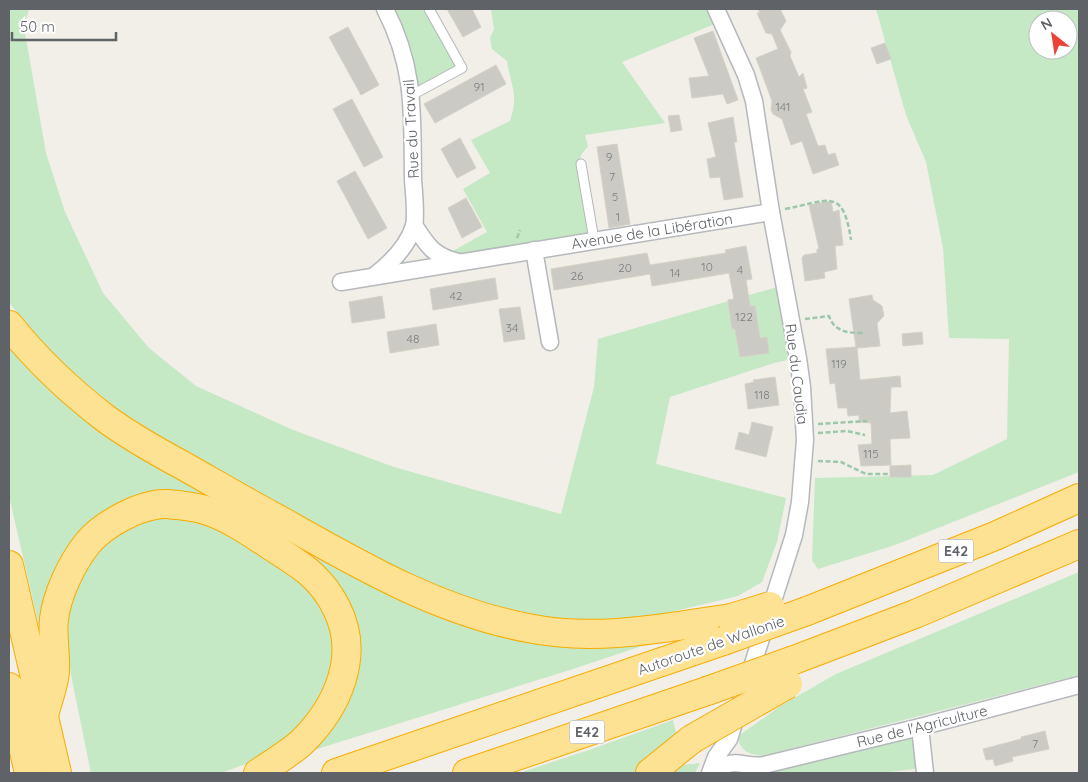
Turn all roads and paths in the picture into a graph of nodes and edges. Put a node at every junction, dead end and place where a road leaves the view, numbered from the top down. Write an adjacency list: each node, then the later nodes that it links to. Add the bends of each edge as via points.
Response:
1 (429, 9): 4 (lane, via 462,68)
2 (716, 9): 6 (street, Rue du Caudia, via 751,88)
3 (388, 10): 4 (street, Rue du Travail, via 404,53)
4 (412, 95): 7 (street, Rue du Travail)
5 (581, 164): 8 (lane)
6 (771, 212): 8 (street, Avenue de la Libération); 9 (path, via 835,201 845,214); 14 (street, Rue du Caudia)
7 (414, 225): 11 (street, via 432,251 446,259); 12 (street, Rue du Travail, via 391,263)
8 (594, 240): 10 (street, Avenue de la Libération)
9 (851, 240)
10 (534, 250): 11 (street, Avenue de la Libération); 17 (street)
11 (461, 262): 12 (street, Avenue de la Libération)
12 (372, 277): 13 (street, Avenue de la Libération)
13 (341, 282)
14 (791, 321): 16 (path, via 829,316 841,330); 19 (street, Rue du Caudia, via 802,387)
15 (9, 325): 26 (highway, via 62,382 106,418 257,508 375,573 430,598 520,627 574,634)
16 (865, 333)
17 (550, 342)
18 (867, 421): 19 (path)
19 (804, 429): 20 (path, via 846,431); 21 (street, Rue du Caudia)
20 (865, 436)
21 (804, 462): 22 (path, via 841,462 866,474); 33 (street, Rue du Caudia, via 794,535)
22 (888, 474)
23 (1079, 498): 26 (highway, Autoroute de Wallonie / E42, bridge, via 995,536 816,602)
24 (1079, 544): 27 (highway, via 914,614 872,647)
25 (9, 565): 30 (highway)
26 (727, 629): 37 (highway, Autoroute de Wallonie / E42)
27 (791, 672): 38 (highway, E42, bridge, via 707,691); 39 (highway, bridge, via 692,739)
28 (1079, 685): 31 (street, Rue de l'Agriculture)
29 (9, 687): 32 (highway)
30 (44, 716): 35 (highway); 36 (highway, via 55,672 54,618 70,570 88,542 110,524 141,508 166,504 207,510 251,532 311,574 324,588 342,618 348,647 344,675 330,707 300,743)
31 (920, 727): 34 (street, Rue de l'Agriculture); 40 (street)
32 (20, 749)
33 (722, 763): 34 (street, Rue de l'Agriculture, via 736,762)
34 (755, 768)
35 (57, 773)
36 (258, 773)
37 (336, 773)
38 (467, 773)
39 (650, 773)
40 (925, 773)

